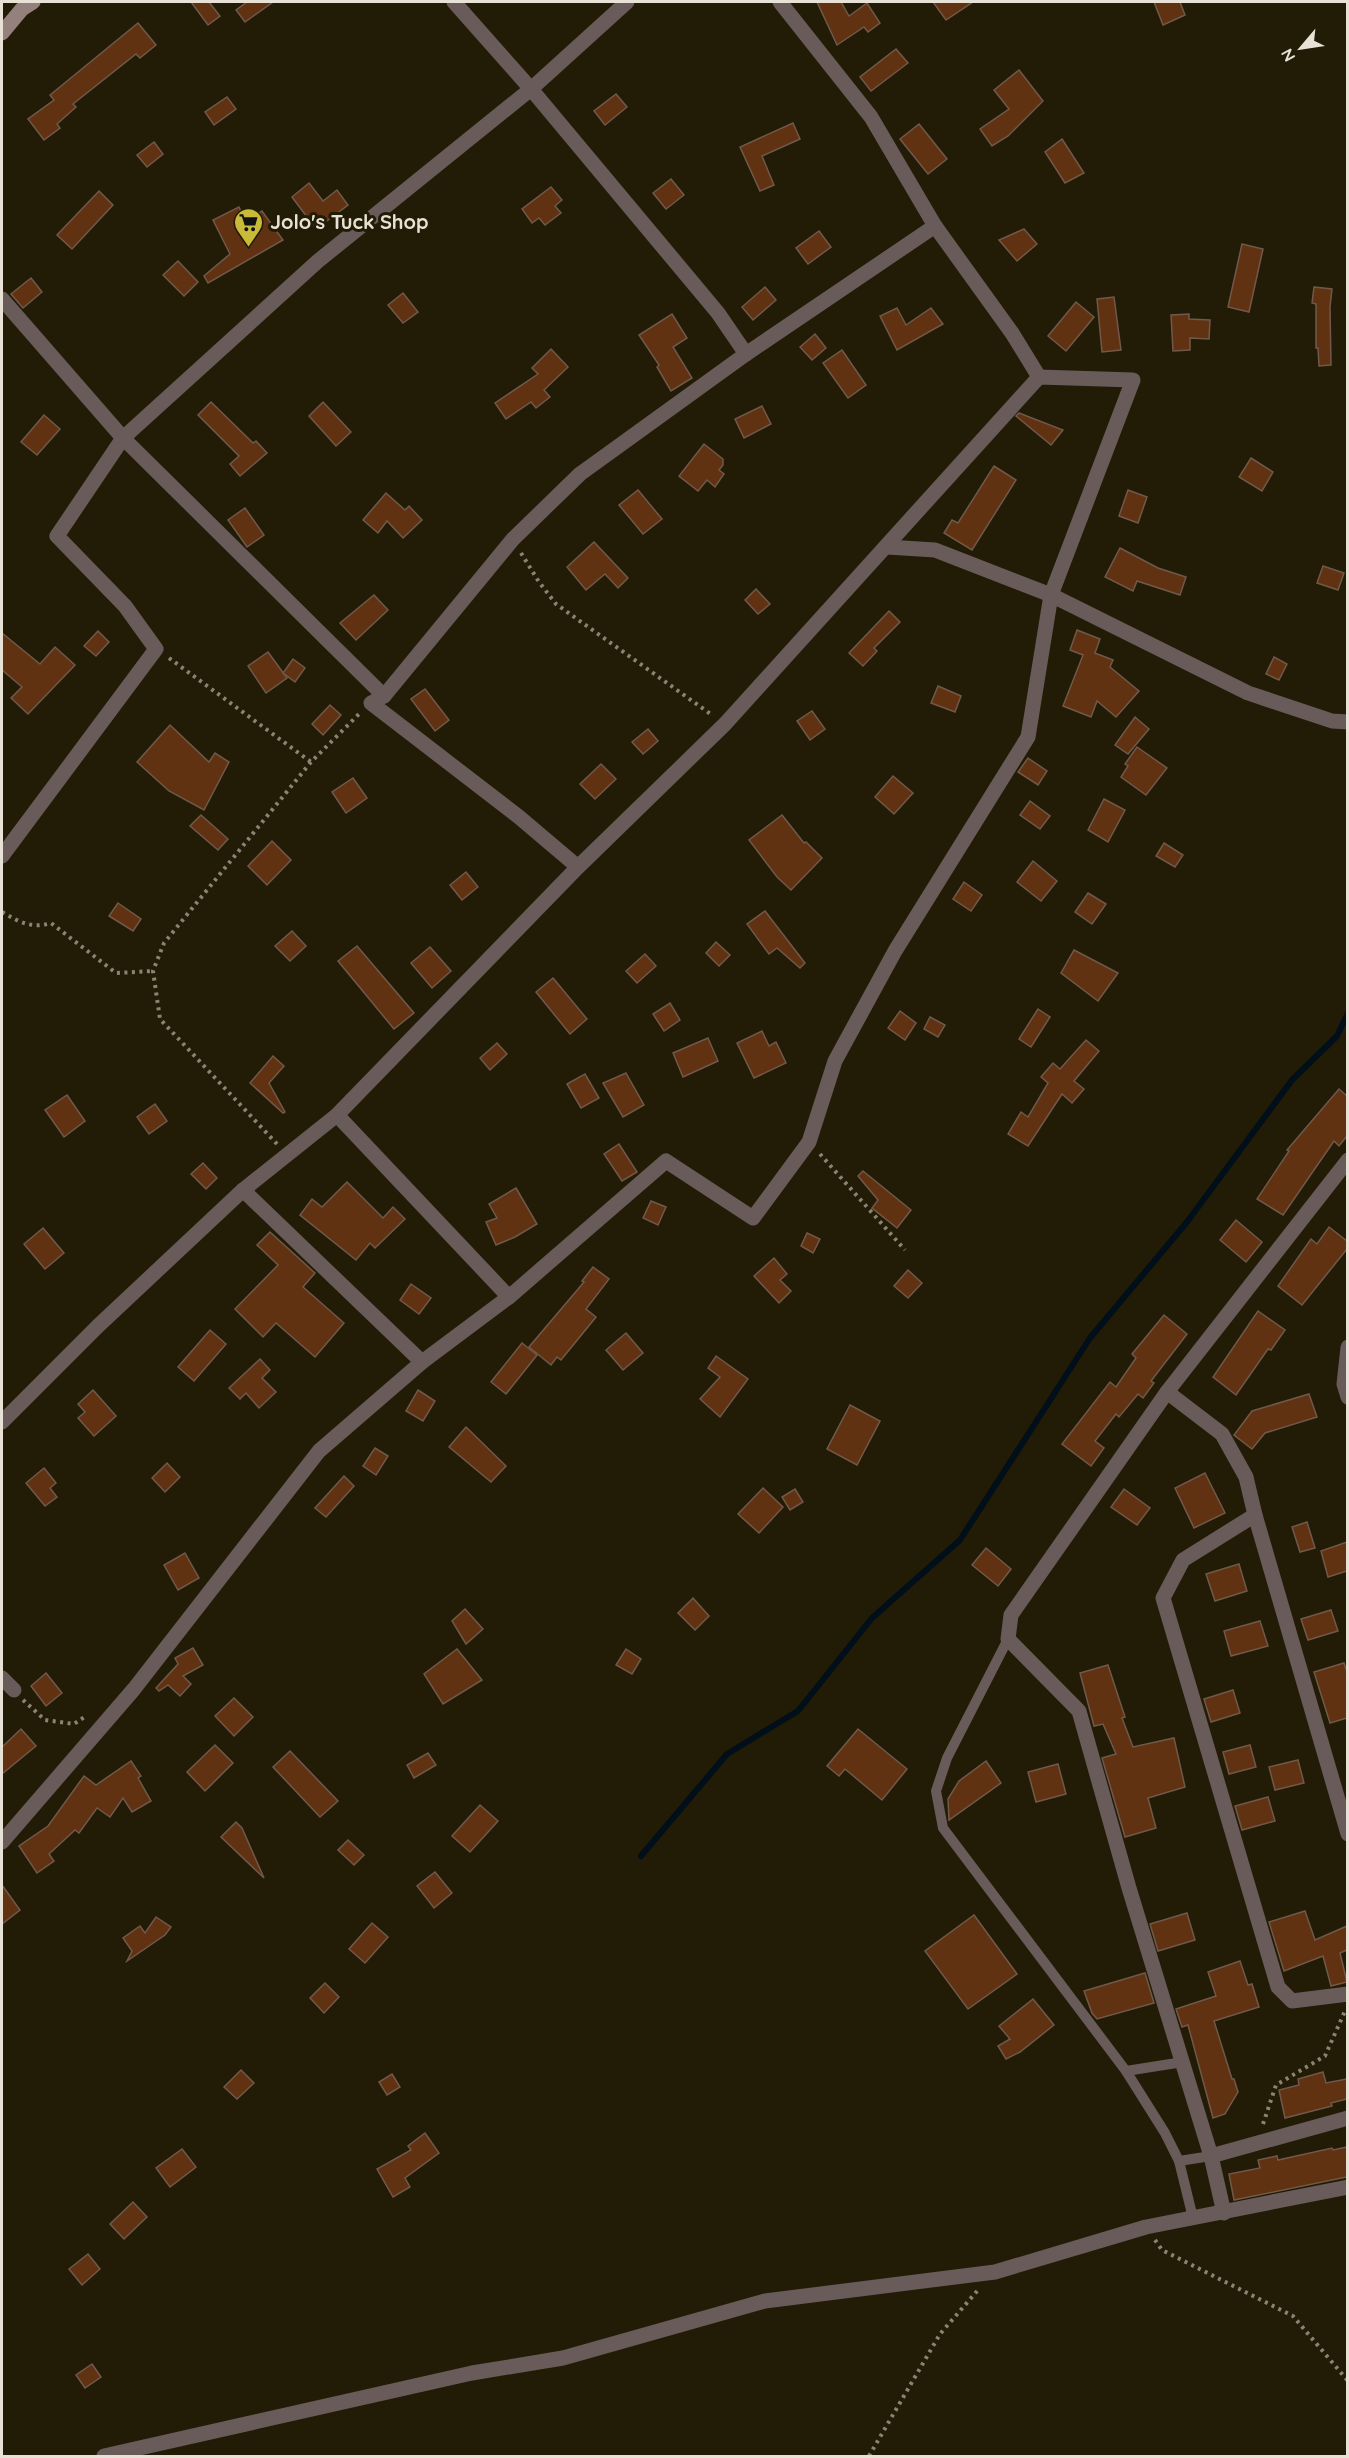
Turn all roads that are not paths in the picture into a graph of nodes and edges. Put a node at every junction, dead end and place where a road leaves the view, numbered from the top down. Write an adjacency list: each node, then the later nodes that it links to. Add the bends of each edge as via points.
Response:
1 (33, 2): 5 (street)
2 (454, 2): 6 (street)
3 (627, 2): 6 (street)
4 (780, 2): 7 (street, via 871,117)
5 (2, 33)
6 (531, 89): 9 (street, via 718,314); 11 (street, via 318,261)
7 (935, 226): 9 (street); 10 (street)
8 (2, 299): 11 (street)
9 (746, 354): 14 (street, via 580,474 513,539)
10 (1039, 377): 12 (street); 13 (street, via 1134,380)
11 (123, 438): 14 (street); 16 (street, via 57,536 125,606 156,649)
12 (887, 547): 13 (street, via 935,550); 17 (street, via 725,724)
13 (1050, 595): 15 (street, via 1248,693 1332,721); 22 (street, via 1028,737 901,941 835,1061 809,1142 753,1218 666,1161)
14 (377, 699): 17 (street)
15 (1347, 722)
16 (2, 856)
17 (578, 867): 18 (street)
18 (337, 1114): 21 (street); 22 (street)
19 (1347, 1160): 20 (street)
20 (1343, 1178): 25 (street)
21 (243, 1190): 24 (street); 27 (street)
22 (509, 1297): 24 (street)
23 (1347, 1347): 26 (street)
24 (422, 1362): 33 (street, via 319,1451 134,1689)
25 (1167, 1392): 28 (street, via 1222,1434 1246,1477); 29 (street, via 1011,1615)
26 (1347, 1397)
27 (2, 1422)
28 (1255, 1515): 32 (street); 34 (street, via 1183,1560 1163,1598 1278,1987 1292,2001)
29 (1008, 1639): 35 (street, via 1080,1711 1128,1888); 36 (lane, via 947,1758 936,1791 943,1828)
30 (2, 1678): 31 (street)
31 (14, 1690)
32 (1347, 1834)
33 (2, 1842)
34 (1347, 1994)
35 (1183, 2062): 36 (lane); 38 (street)
36 (1126, 2071): 39 (lane)
37 (1347, 2118): 38 (street)
38 (1211, 2156): 39 (lane); 41 (street)
39 (1179, 2161): 42 (lane)
40 (1347, 2187): 41 (street)
41 (1224, 2213): 42 (street)
42 (1193, 2218): 43 (street, via 1146,2227 994,2272 765,2301 563,2358 472,2373)
43 (104, 2457)

